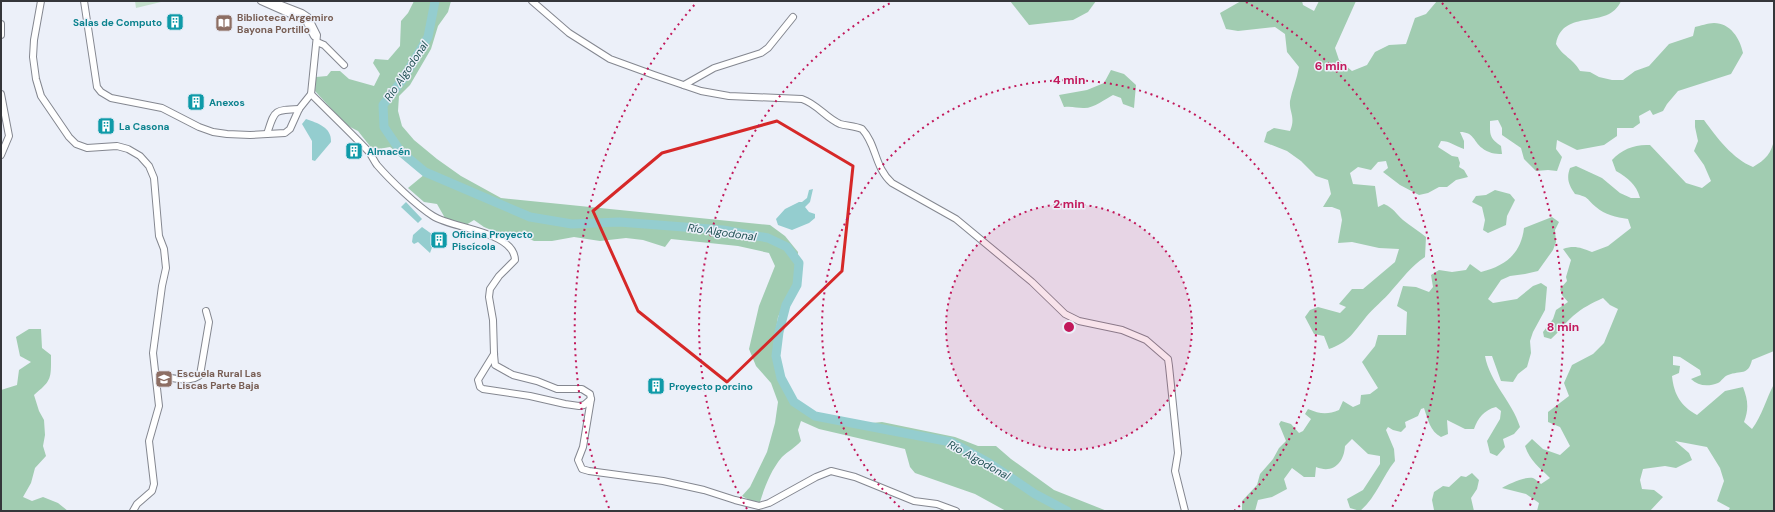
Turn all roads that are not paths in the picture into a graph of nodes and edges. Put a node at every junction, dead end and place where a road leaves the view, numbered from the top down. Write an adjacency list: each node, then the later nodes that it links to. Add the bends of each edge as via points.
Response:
1 (41, 1): 19 (street, via 33,57 41,96 76,144 87,148 117,146 128,149 140,156 149,166 154,178 159,236 164,249 166,268 153,354)
2 (84, 1): 15 (street, via 98,88 101,92 111,98 162,108 213,132)
3 (261, 1): 9 (street, via 306,21)
4 (271, 1): 9 (street, via 308,17)
5 (532, 1): 11 (street, via 569,34 610,59)
6 (793, 17): 11 (street, via 761,53 714,68)
7 (1, 24): 8 (street)
8 (1, 36)
9 (317, 40): 10 (street); 13 (street)
10 (344, 65)
11 (684, 85): 23 (street, via 729,96 802,99 812,102 841,124 862,129 872,141 874,152 886,178 956,219 1032,282 1065,314 1079,321 1122,330 1146,340 1159,351 1168,359 1170,366 1178,453 1174,471)
12 (1, 94): 16 (street, via 9,136)
13 (311, 94): 14 (street); 18 (street, via 423,210 435,218 491,236 510,247 515,260 490,289)
14 (299, 109): 15 (street, via 290,129 285,133); 15 (street, via 277,111)
15 (268, 134)
16 (1, 155)
17 (206, 311): 19 (street, via 209,322 200,374 186,379)
18 (494, 354): 20 (street, via 496,365 500,369 557,389 586,390); 20 (street, via 478,380 483,389 579,406)
19 (156, 375): 21 (street, via 159,406 149,441 154,484 152,491)
20 (591, 399): 22 (street, via 584,447 578,460 582,469 663,481 759,506 769,503 816,476 831,471 855,477 914,501 937,504)
21 (133, 511)
22 (956, 511)
23 (1185, 511)

